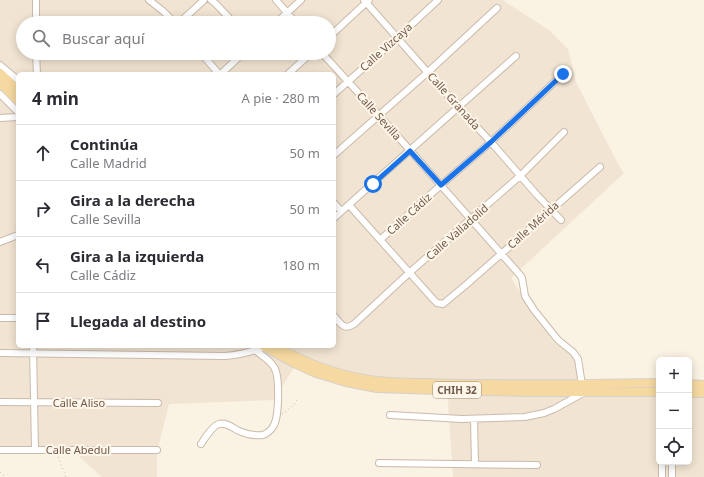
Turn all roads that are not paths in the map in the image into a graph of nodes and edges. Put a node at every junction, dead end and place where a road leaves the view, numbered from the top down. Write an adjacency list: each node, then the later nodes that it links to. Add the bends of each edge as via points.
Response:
1 (36, 0): 11 (street)
2 (149, 0): 12 (street)
3 (204, 0): 13 (street)
4 (211, 0): 14 (street)
5 (276, 0): 10 (street)
6 (301, 0): 10 (street)
7 (438, 0): 18 (street, Calle Vizcaya)
8 (366, 1): 17 (street); 18 (street, Calle Granada)
9 (497, 8): 30 (street)
10 (287, 12): 15 (street); 16 (street)
11 (36, 16)
12 (168, 16)
13 (187, 16)
14 (227, 16)
15 (283, 16)
16 (290, 16)
17 (336, 30)
18 (397, 38): 30 (street, Calle Granada); 34 (street, Calle Vizcaya)
19 (516, 56): 40 (street)
20 (36, 60): 26 (street)
21 (207, 60): 27 (street)
22 (235, 60): 28 (street)
23 (303, 60): 29 (street)
24 (328, 60): 34 (street, Calle Sevilla)
25 (0, 66): 33 (street)
26 (37, 72)
27 (218, 72)
28 (222, 72)
29 (290, 72)
30 (428, 72): 40 (street, Calle Granada); 42 (street)
31 (0, 74): 36 (main road)
32 (563, 74): 46 (street, Calle Cádiz)
33 (16, 78)
34 (348, 81): 37 (street, Calle Vizcaya); 42 (street, Calle Sevilla)
35 (0, 83): 39 (main road)
36 (16, 88)
37 (336, 92)
38 (0, 94): 41 (street)
39 (16, 99)
40 (458, 107): 46 (street, Calle Granada); 47 (street)
41 (16, 110)
42 (378, 115): 47 (street, Calle Sevilla); 48 (street)
43 (16, 117): 44 (street)
44 (0, 118)
45 (564, 132): 50 (street, Calle Valladolid)
46 (491, 142): 50 (street, Calle Granada); 51 (street, Calle Cádiz)
47 (410, 151): 51 (street, Calle Sevilla); 53 (street)
48 (336, 153)
49 (600, 167): 54 (street, Calle Mérida)
50 (520, 176): 54 (street, Calle Granada); 57 (street, Calle Valladolid)
51 (441, 185): 57 (street, Calle Sevilla); 60 (street, Calle Cádiz)
52 (336, 205): 55 (street)
53 (348, 205): 55 (street); 60 (street)
54 (551, 210): 58 (street, Calle Granada); 62 (street, Calle Mérida)
55 (341, 211): 56 (street)
56 (336, 216)
57 (471, 220): 62 (street, Calle Sevilla); 63 (street, Calle Valladolid)
58 (561, 220)
59 (16, 236): 61 (street)
60 (380, 240): 63 (street)
61 (0, 242)
62 (501, 254): 63 (street, Calle Mérida, via 443,304 438,304); 77 (street, Calle Sevilla, via 522,278 523,288 534,310 558,340 578,359)
63 (409, 273): 66 (street, Calle Valladolid, via 351,326 343,326)
64 (0, 318): 65 (street)
65 (16, 318)
66 (336, 318)
67 (33, 348): 73 (street)
68 (259, 348): 71 (street)
69 (266, 348): 77 (main road, CHIH 32, via 316,373 363,386 430,390)
70 (280, 348): 77 (main road, CHIH 32, via 318,366 370,380)
71 (255, 350): 73 (street, via 225,356); 86 (street, via 276,370 278,386 274,425 270,431 258,435 246,434 221,423)
72 (0, 353): 73 (street)
73 (33, 353): 82 (street)
74 (656, 383): 77 (main road, CHIH 32)
75 (692, 384): 76 (main road)
76 (704, 385)
77 (584, 388): 78 (main road, CHIH 32); 85 (street, via 558,407 539,414)
78 (656, 392)
79 (692, 392): 80 (main road)
80 (704, 393)
81 (0, 402): 82 (street, Calle Aliso)
82 (34, 402): 83 (street, Calle Aliso); 88 (street)
83 (158, 403)
84 (390, 415): 85 (street)
85 (474, 419): 91 (street)
86 (201, 444)
87 (0, 450): 88 (street, Calle Abedul)
88 (35, 450): 89 (street, Calle Abedul)
89 (157, 450)
90 (379, 463): 91 (street)
91 (475, 464): 92 (street)
92 (537, 464)
93 (662, 465): 95 (street)
94 (672, 465): 96 (street)
95 (662, 477)
96 (672, 477)

